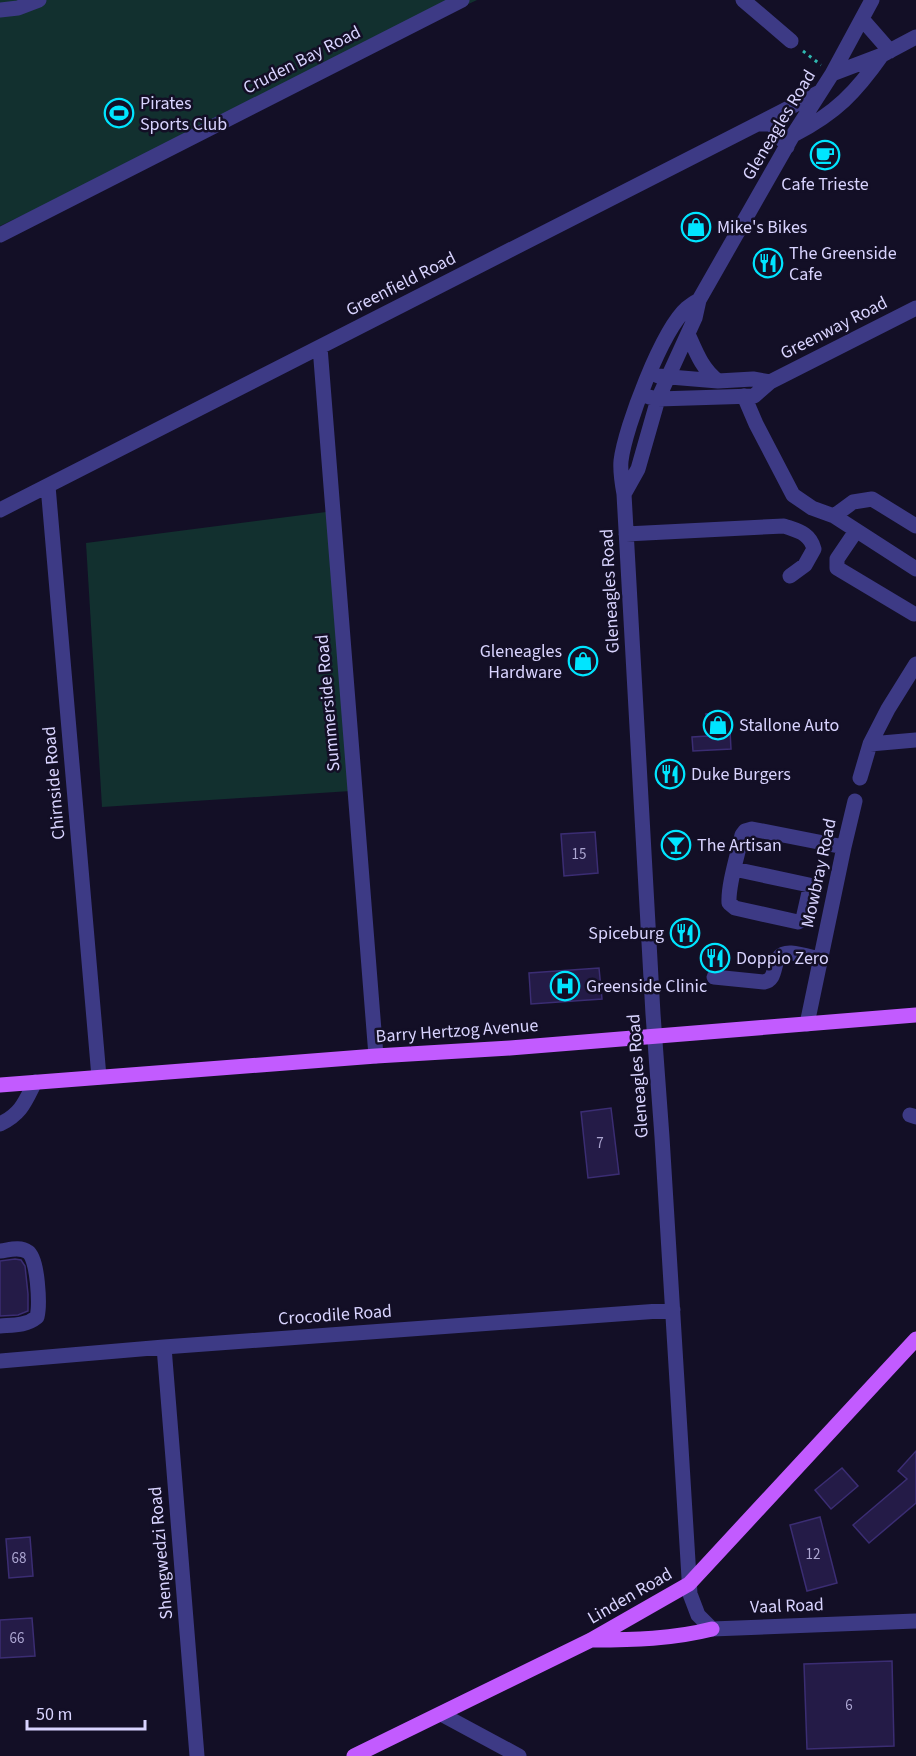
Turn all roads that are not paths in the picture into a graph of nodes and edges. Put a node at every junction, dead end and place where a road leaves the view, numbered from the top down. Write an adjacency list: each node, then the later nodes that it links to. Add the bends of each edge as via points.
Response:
1 (39, 0): 5 (street, via 18,9)
2 (462, 0): 14 (street, Cruden Bay Road)
3 (744, 0): 8 (street)
4 (872, 0): 6 (street, Gleneagles Road)
5 (0, 10)
6 (862, 19): 9 (street); 10 (street, Gleneagles Road)
7 (916, 37): 9 (street)
8 (791, 41)
9 (886, 53): 10 (street); 13 (street, via 835,110)
10 (832, 74): 11 (street, Gleneagles Road)
11 (820, 92): 12 (street, Greenfield Road); 13 (street, Gleneagles Road)
12 (757, 124): 13 (street, via 772,124); 18 (street, Greenfield Road)
13 (790, 141): 15 (street, Gleneagles Road)
14 (0, 236)
15 (699, 300): 17 (street, Gleneagles Road); 19 (street, Gleneagles Road, via 678,319)
16 (916, 308): 22 (street, Greenway Road)
17 (688, 334): 20 (street, Gleneagles Road); 21 (street, via 706,370)
18 (320, 347): 26 (street, Greenfield Road); 48 (street, Summerside Road)
19 (649, 375): 20 (street, Greenway Road); 23 (street, Gleneagles Road)
20 (667, 378): 21 (street, Greenway Road); 25 (street, Gleneagles Road)
21 (718, 381): 22 (street, Greenway Road)
22 (770, 382): 24 (street, Greenway Road, via 754,396)
23 (641, 395): 25 (street, Greenway Road); 27 (street, Gleneagles Road, via 622,458)
24 (744, 396): 25 (street, Greenway Road); 29 (street, via 793,495)
25 (658, 399): 27 (street, Gleneagles Road, via 638,469)
26 (48, 486): 28 (street, Greenfield Road); 49 (street, Chirnside Road)
27 (624, 494): 32 (street, Gleneagles Road)
28 (0, 510)
29 (834, 516): 30 (street, via 853,502 872,500); 31 (street)
30 (916, 526)
31 (856, 531): 33 (street); 35 (street, via 837,559 837,568)
32 (626, 534): 34 (street, via 784,526 804,533 814,549 805,565); 47 (street, Gleneagles Road)
33 (916, 569)
34 (790, 576)
35 (914, 614)
36 (916, 664): 38 (street)
37 (916, 740): 38 (street)
38 (870, 744): 39 (street)
39 (860, 778)
40 (855, 801): 41 (street, Mowbray Road)
41 (844, 847): 42 (street, via 752,829 742,835); 43 (street, Mowbray Road)
42 (734, 869): 42 (street, via 728,897 731,906 796,922 803,919 809,885)
43 (820, 959): 44 (street, via 781,955 771,978 764,982); 46 (street, Mowbray Road)
44 (714, 977)
45 (916, 1015): 46 (main road, Barry Hertzog Avenue)
46 (807, 1024): 47 (main road, Barry Hertzog Avenue)
47 (654, 1036): 48 (main road, Barry Hertzog Avenue); 54 (street, Gleneagles Road)
48 (376, 1056): 49 (main road, Barry Hertzog Avenue)
49 (99, 1077): 50 (main road, Barry Hertzog Avenue)
50 (35, 1082): 51 (main road, Barry Hertzog Avenue); 52 (street, via 18,1113)
51 (0, 1085)
52 (0, 1124)
53 (0, 1251): 55 (street, via 18,1249 31,1253 39,1302 37,1317 32,1321)
54 (673, 1310): 57 (street, Crocodile Road); 59 (street, Gleneagles Road)
55 (0, 1326)
56 (916, 1339): 59 (main road, Linden Road)
57 (164, 1347): 58 (street, Crocodile Road); 64 (street, Shengwedzi Road)
58 (0, 1361)
59 (689, 1584): 61 (street, via 694,1609); 62 (main road, Linden Road)
60 (916, 1621): 61 (street, Vaal Road)
61 (712, 1629): 62 (main road, via 634,1640)
62 (591, 1641): 63 (main road, Linden Road)
63 (441, 1714): 65 (main road, Linden Road); 66 (street)
64 (197, 1756)
65 (354, 1756)
66 (519, 1756)

